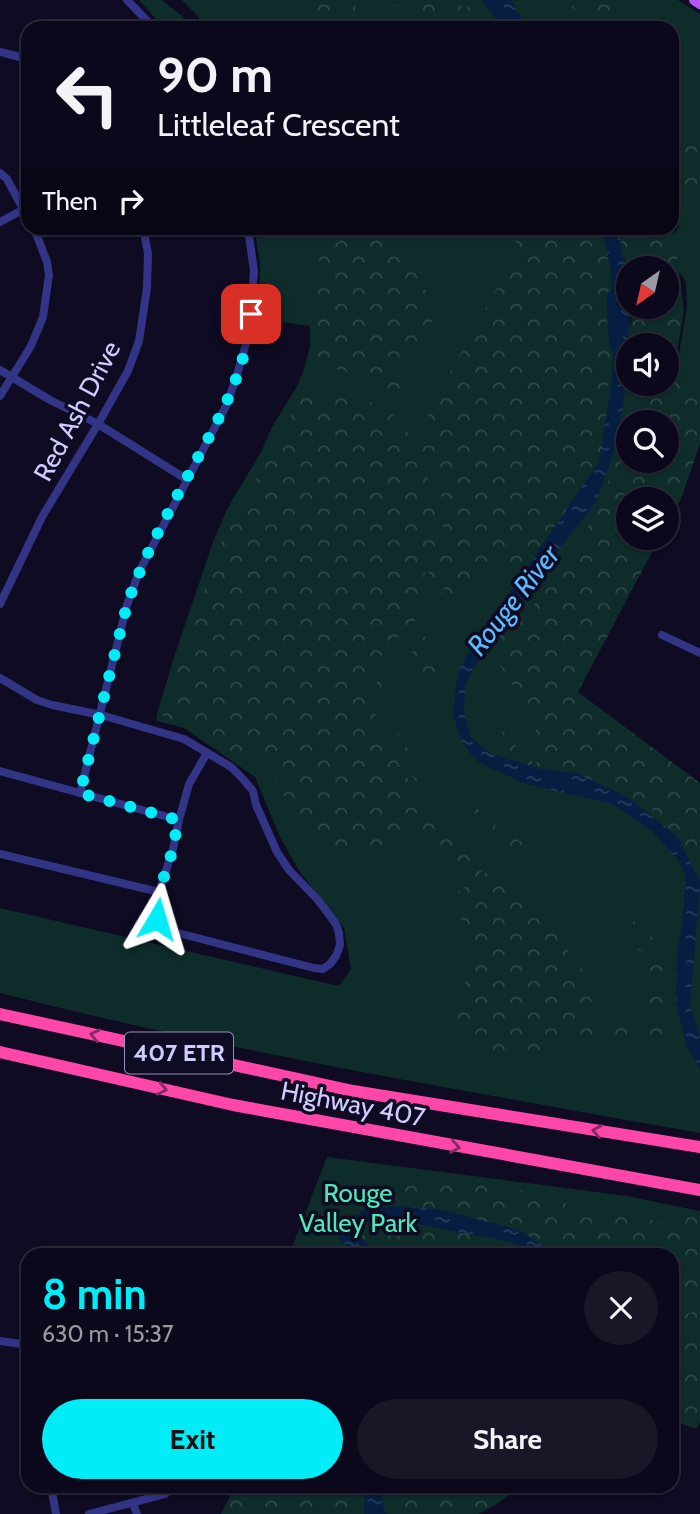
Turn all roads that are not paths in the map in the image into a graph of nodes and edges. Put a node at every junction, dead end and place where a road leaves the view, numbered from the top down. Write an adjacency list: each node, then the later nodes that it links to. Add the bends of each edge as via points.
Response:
1 (127, 0): 4 (street)
2 (694, 0): 3 (main road)
3 (700, 4)
4 (147, 21)
5 (0, 52): 6 (street)
6 (21, 58)
7 (0, 173): 8 (street)
8 (21, 202)
9 (21, 210): 10 (street)
10 (0, 222)
11 (37, 235): 15 (street, via 49,275 43,317)
12 (144, 235): 17 (street, Red Ash Drive, via 147,288 139,341)
13 (249, 235): 18 (street, via 254,271 250,330 227,404)
14 (0, 370): 15 (street)
15 (12, 377): 16 (street); 17 (street)
16 (0, 397)
17 (98, 424): 18 (street); 19 (street, Red Ash Drive, via 42,517)
18 (186, 480): 23 (street, via 132,589)
19 (0, 604)
20 (662, 635): 21 (street)
21 (700, 653)
22 (0, 678): 23 (street, via 37,700)
23 (101, 715): 24 (street, via 184,739); 26 (street)
24 (207, 753): 27 (street, via 189,784); 29 (street, via 231,767 253,791 277,852 336,924 340,944 336,956 323,969 314,968 174,932 157,919)
25 (0, 771): 26 (street)
26 (80, 793): 27 (street)
27 (178, 820): 29 (street)
28 (0, 854): 29 (street)
29 (159, 892)
30 (0, 1014): 32 (highway, Highway 407 / 407 ETR, one-way to 30, via 353,1091)
31 (0, 1052): 33 (highway, Highway 407 / 407 ETR, one-way to 33, via 233,1105)
32 (700, 1147)
33 (700, 1190)
34 (0, 1341): 35 (street)
35 (21, 1344)
36 (52, 1493): 39 (street)
37 (166, 1493): 38 (street)
38 (133, 1504): 40 (street); 41 (street)
39 (56, 1514)
40 (89, 1514)
41 (137, 1514)

